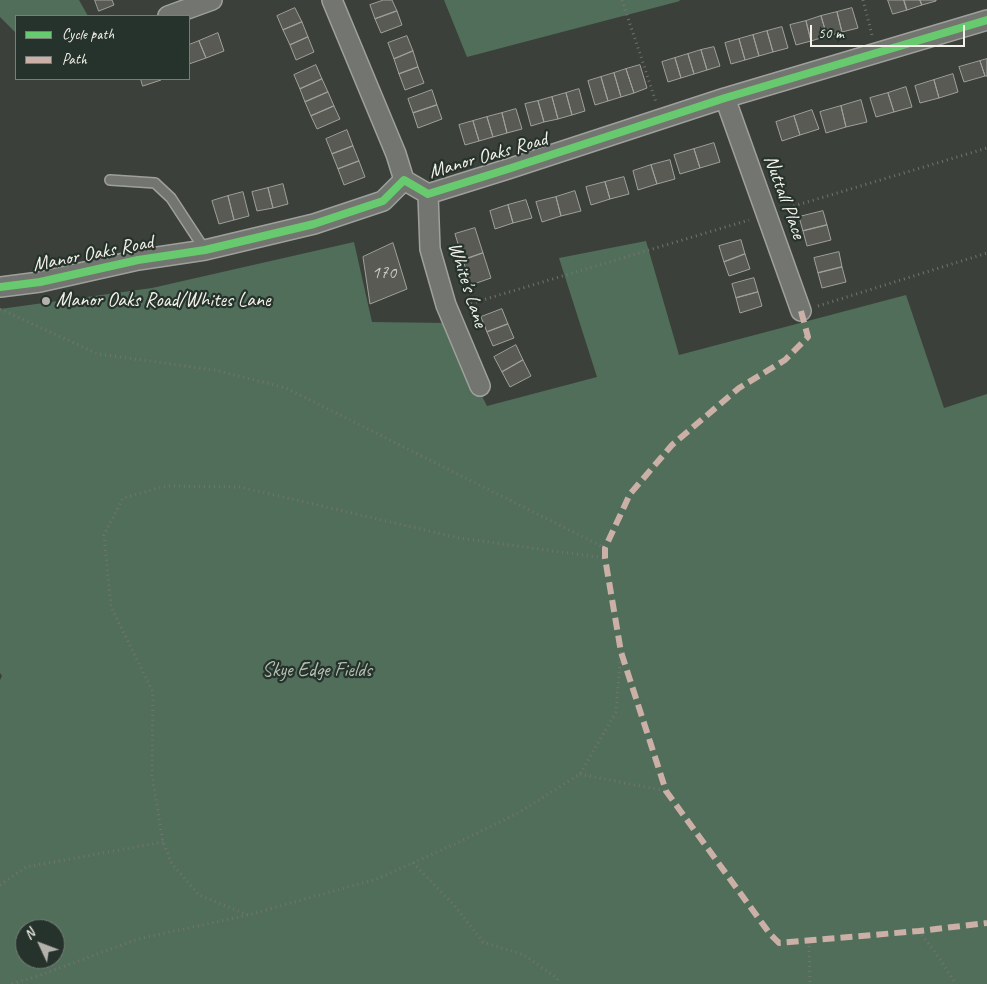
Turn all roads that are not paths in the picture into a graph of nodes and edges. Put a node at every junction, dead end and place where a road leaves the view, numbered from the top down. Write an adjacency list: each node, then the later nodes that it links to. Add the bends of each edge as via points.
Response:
1 (212, 0): 3 (street)
2 (332, 0): 7 (street)
3 (171, 15)
4 (987, 20): 5 (street, Manor Oaks Road)
5 (725, 98): 8 (street, Manor Oaks Road); 11 (street, Nuttall Place)
6 (110, 180): 9 (lane, via 155,183 172,198)
7 (404, 180): 8 (street, Manor Oaks Road); 9 (street, Manor Oaks Road, via 382,202 314,224)
8 (428, 194): 12 (street, White's Lane, via 430,248 449,310)
9 (205, 250): 10 (street, Manor Oaks Road)
10 (0, 287)
11 (801, 311)
12 (480, 386)

